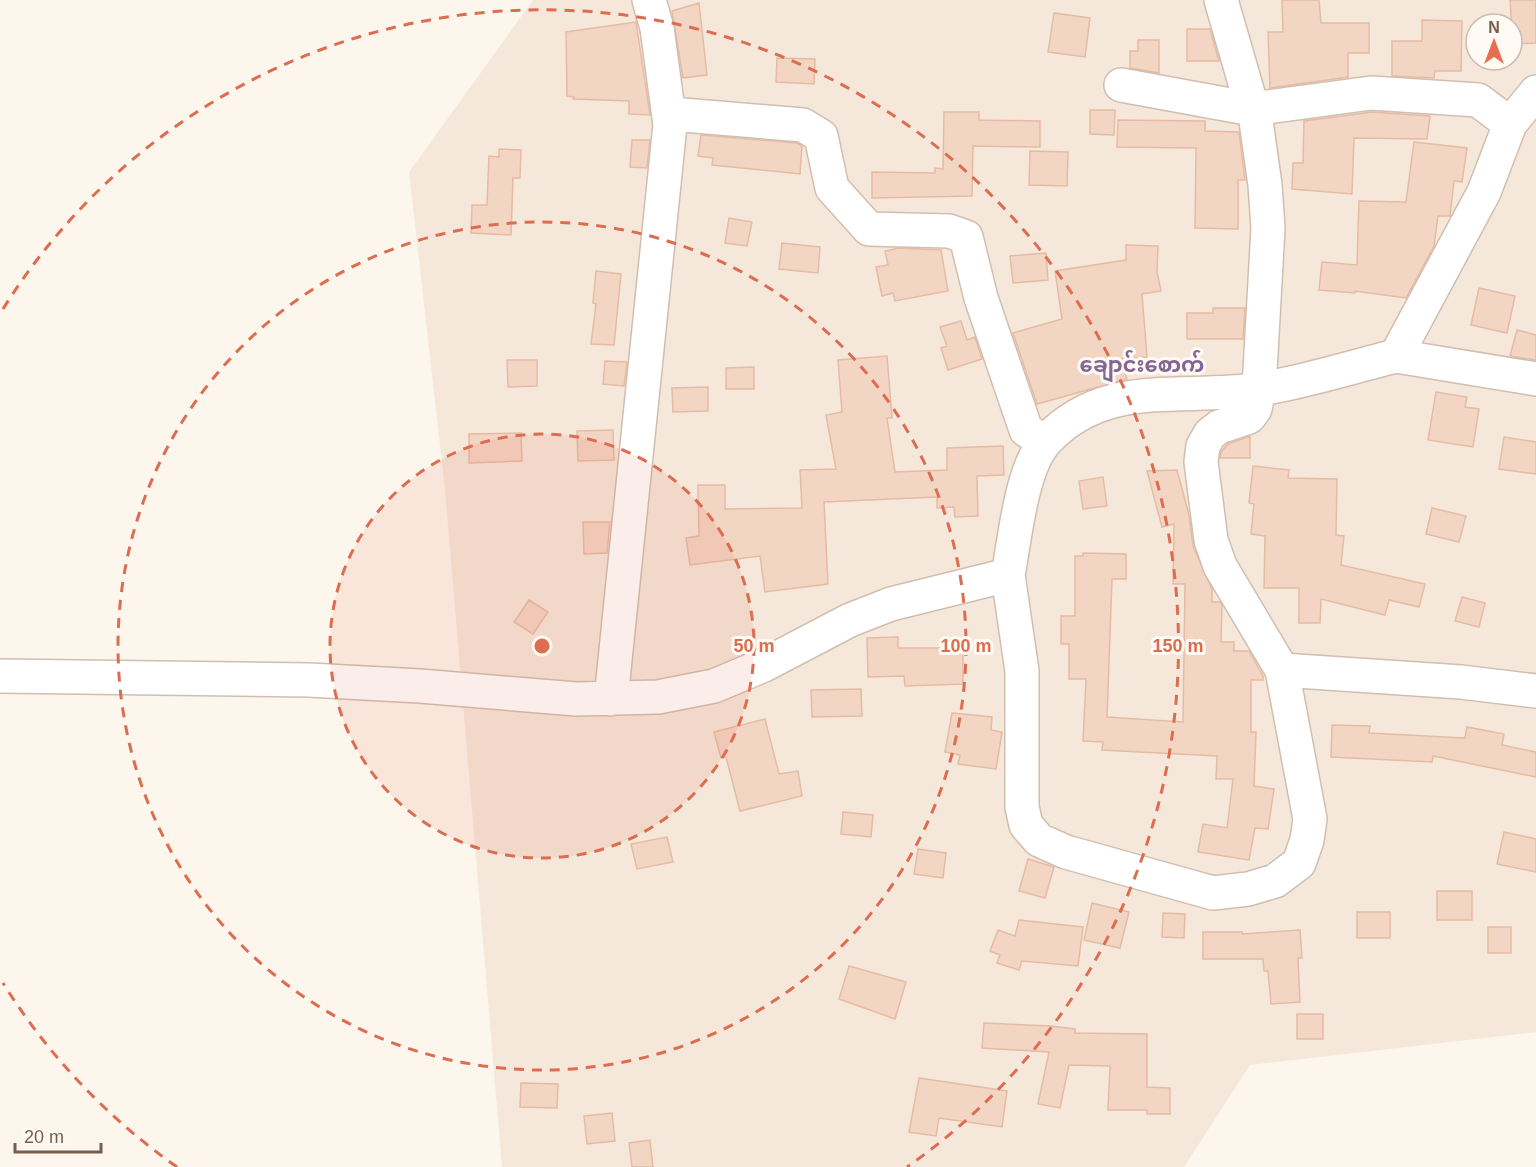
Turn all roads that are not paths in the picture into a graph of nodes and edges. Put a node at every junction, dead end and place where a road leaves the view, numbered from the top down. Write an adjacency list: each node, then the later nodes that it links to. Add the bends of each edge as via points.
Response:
1 (649, 0): 6 (street)
2 (1221, 0): 5 (street)
3 (1121, 85): 5 (street)
4 (1536, 92): 7 (street)
5 (1252, 109): 7 (street, via 1371,93 1478,100); 10 (street, via 1261,150 1268,228)
6 (671, 114): 11 (street, via 803,125 821,136 832,188 869,229 949,231 966,237 981,298 1026,430); 16 (street)
7 (1510, 124): 8 (street, via 1484,192)
8 (1396, 356): 9 (street); 10 (street)
9 (1536, 379)
10 (1259, 389): 11 (street, via 1123,397 1085,409); 13 (street, via 1249,417 1218,427 1210,434 1201,462 1211,540 1220,566)
11 (1045, 442): 12 (street, via 1026,478)
12 (1008, 575): 13 (street, via 1022,671 1022,807 1026,825 1039,840 1066,852 1213,893 1275,881 1299,863 1310,819); 16 (street, via 881,608 714,686 658,697)
13 (1282, 670): 15 (street)
14 (0, 676): 16 (street, via 309,680)
15 (1536, 691)
16 (611, 699)

